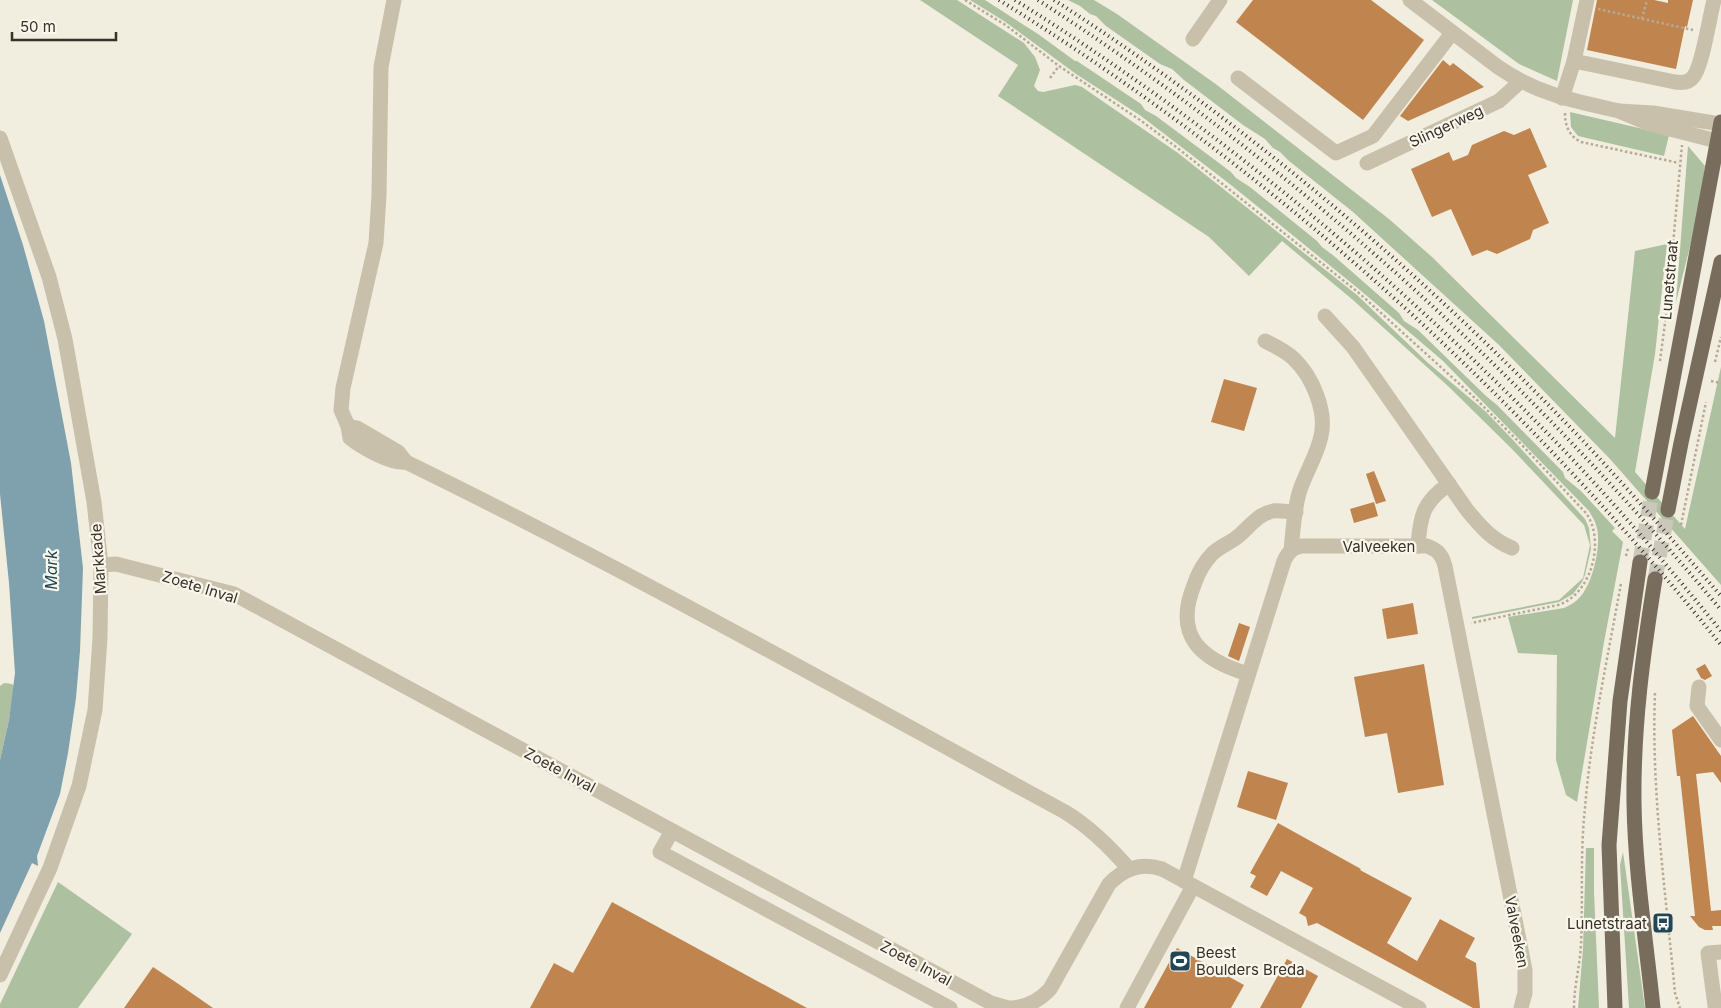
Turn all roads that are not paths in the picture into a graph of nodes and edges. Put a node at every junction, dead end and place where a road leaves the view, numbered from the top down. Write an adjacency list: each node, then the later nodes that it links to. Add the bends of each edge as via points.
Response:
1 (394, 0): 34 (street, via 381,67 380,195 376,243 343,388 341,410 348,426 398,452 406,462 684,606 1065,812 1112,848)
2 (1220, 0): 7 (street)
3 (1410, 0): 6 (street)
4 (1714, 0): 8 (street, via 1699,65 1690,80 1675,82)
5 (1586, 3): 8 (street)
6 (1452, 33): 9 (street, via 1373,136 1336,153); 10 (street)
7 (1192, 39)
8 (1574, 61): 11 (street)
9 (1238, 78)
10 (1521, 81): 11 (street); 16 (street, Slingerweg, via 1500,101)
11 (1564, 99): 12 (street)
12 (1619, 111): 13 (street); 15 (street, via 1650,124)
13 (1721, 124): 15 (main road, Lunetstraat)
14 (0, 138): 28 (street, Markkade, via 49,277 65,339 94,502)
15 (1719, 142): 21 (main road, Lunetstraat)
16 (1367, 162)
17 (1721, 262): 22 (main road)
18 (1325, 316): 20 (street, via 1353,347)
19 (1264, 341): 23 (street, via 1294,358 1302,368 1322,414 1321,437 1304,477)
20 (1449, 484): 24 (street, via 1430,500 1422,513); 25 (street, via 1484,531)
21 (1652, 492)
22 (1668, 510)
23 (1296, 512): 26 (street); 30 (street, via 1274,510 1265,513 1215,551 1198,575 1191,593 1187,623 1194,642 1216,661)
24 (1418, 546): 26 (street, Valveeken, via 1302,546); 45 (street, Valveeken, via 1434,548 1443,559 1525,970)
25 (1512, 548)
26 (1284, 552): 30 (street)
27 (1640, 562): 46 (main road, via 1620,701 1609,845)
28 (101, 565): 33 (street, Zoete Inval, via 116,564 234,594); 39 (street, Markkade, via 95,710 79,786 50,868)
29 (1655, 579): 47 (main road, via 1638,707 1634,804)
30 (1248, 674): 35 (street)
31 (1699, 687): 32 (street, via 1697,706)
32 (1721, 740)
33 (672, 831): 36 (street, Zoete Inval); 38 (street, via 660,852)
34 (1130, 869): 35 (street, via 1154,866); 42 (street, Zoete Inval, via 1115,878 1104,892 1044,996 1031,1004)
35 (1188, 883): 43 (street); 44 (street)
36 (865, 935): 38 (street); 42 (street, Zoete Inval, via 991,1003)
37 (1721, 952): 40 (street, via 1708,954)
38 (853, 956): 41 (street)
39 (0, 975)
40 (1714, 1006)
41 (950, 1008)
42 (1010, 1008)
43 (1127, 1008)
44 (1419, 1008)
45 (1521, 1008)
46 (1615, 1008)
47 (1653, 1008)

